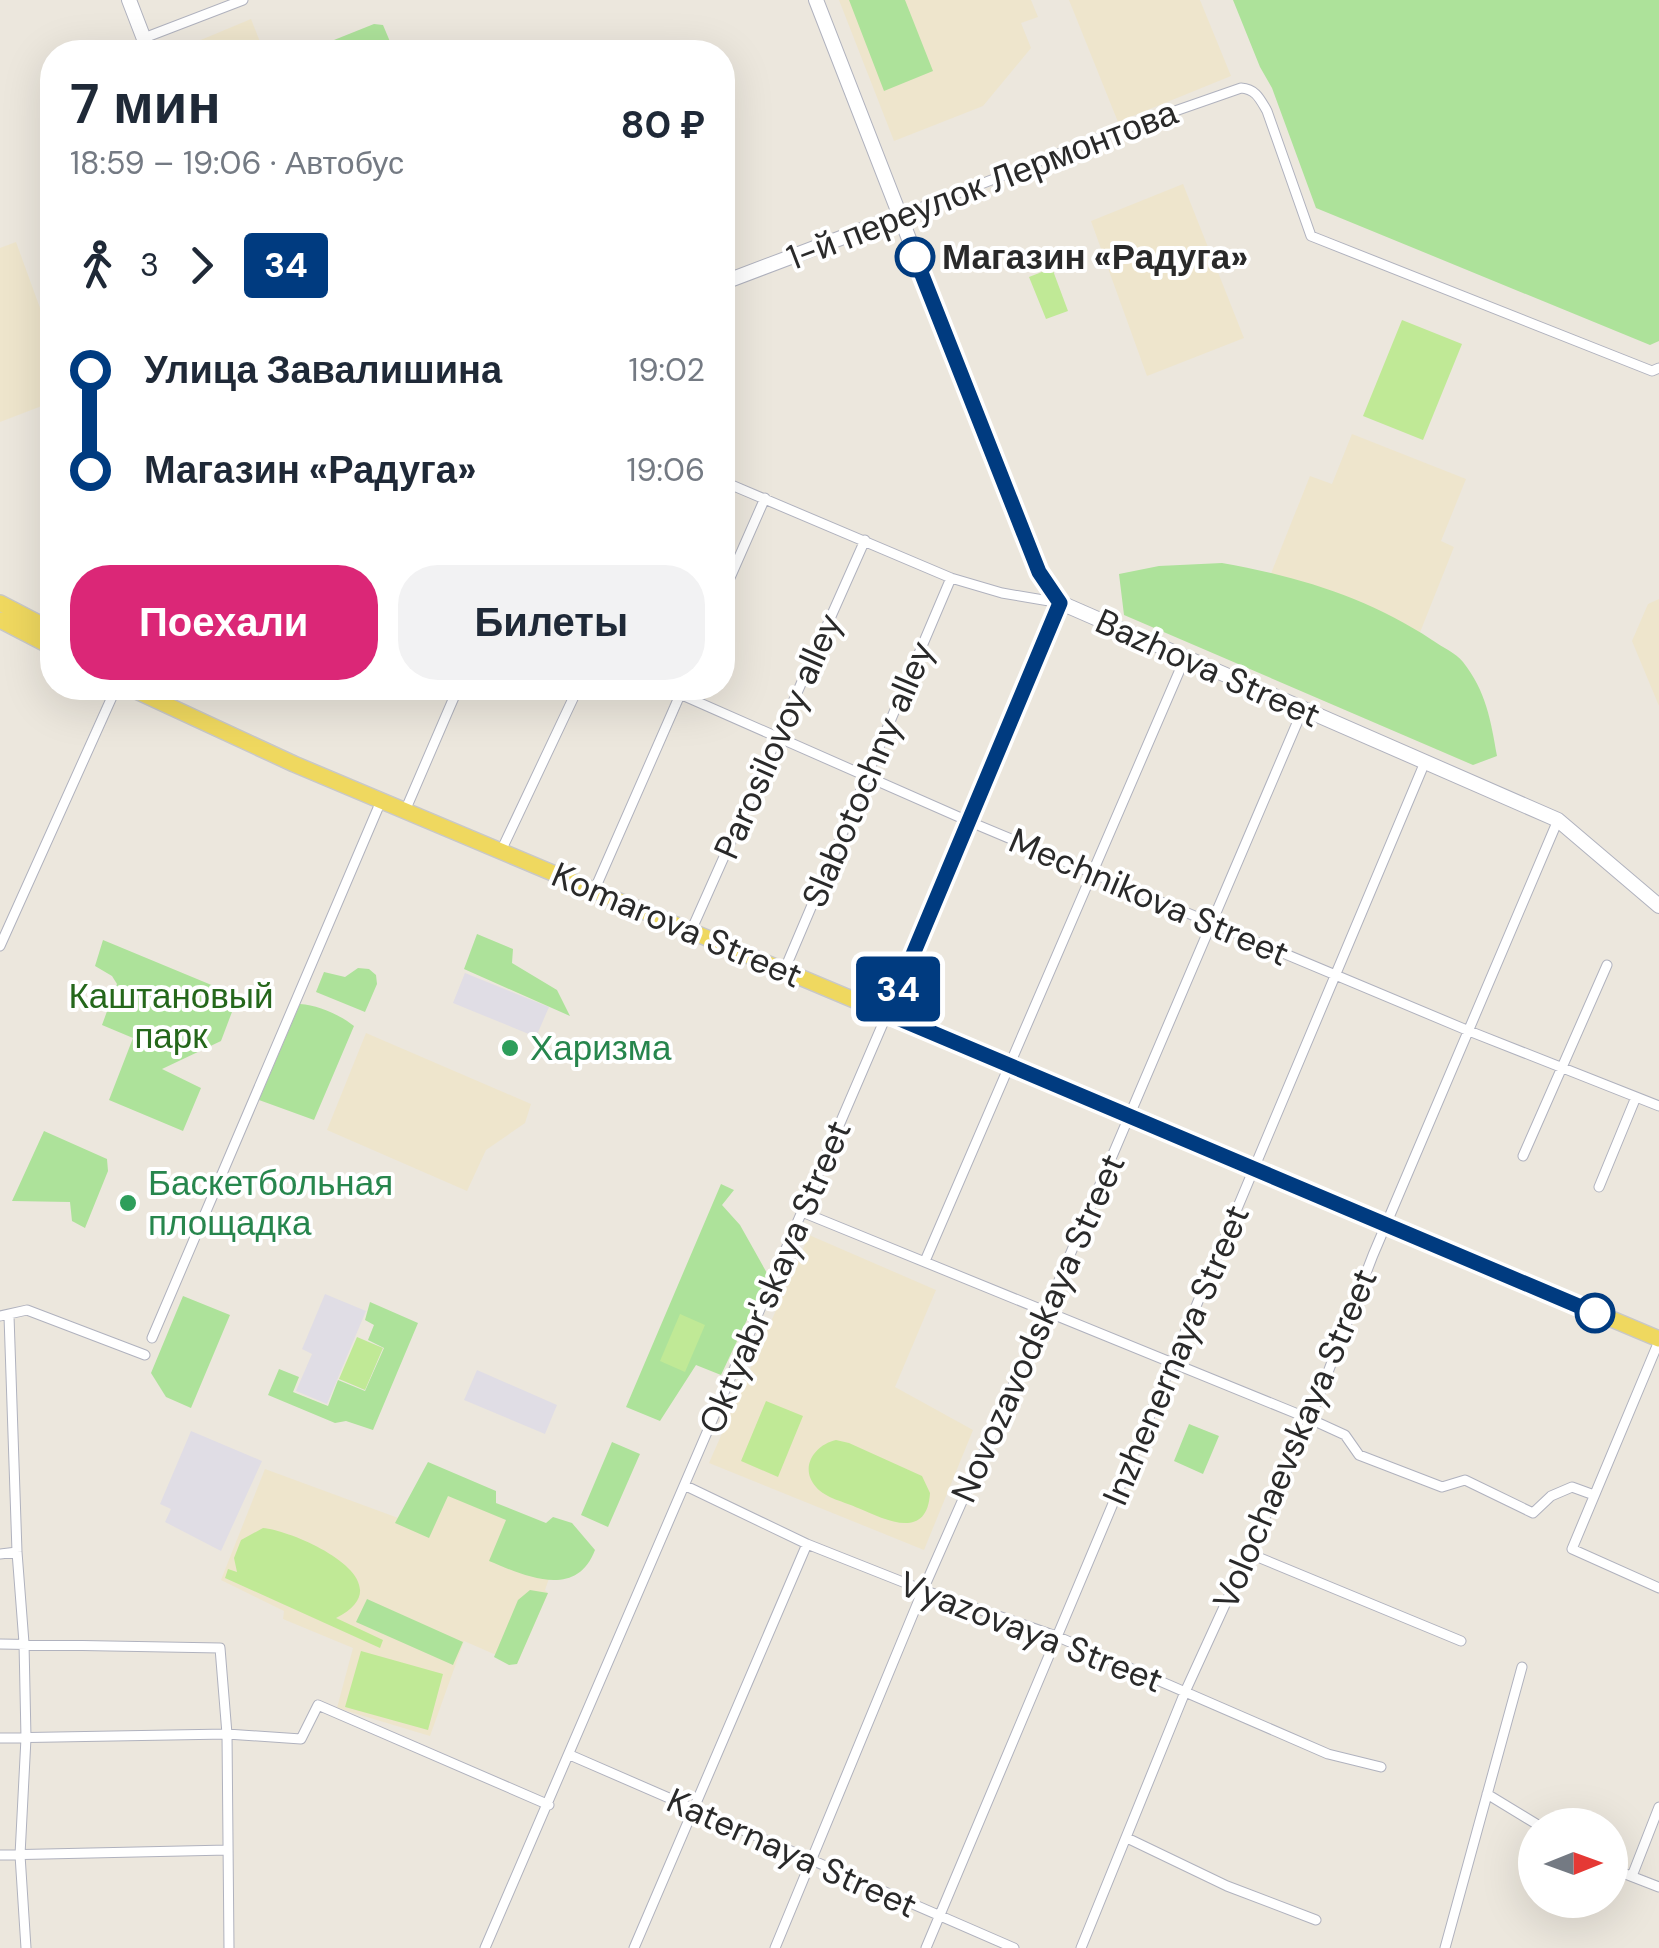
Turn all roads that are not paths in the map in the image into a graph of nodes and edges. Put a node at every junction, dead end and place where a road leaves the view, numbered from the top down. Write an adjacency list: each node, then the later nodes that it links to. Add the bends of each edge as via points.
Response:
1 (129, 0): 4 (main road)
2 (242, 0): 5 (street)
3 (816, 0): 6 (main road, Bazhova Street)
4 (144, 40)
5 (157, 40)
6 (900, 216): 7 (main road, 1-й переулок Лермонтова); 8 (street, 1-й переулок Лермонтова, via 1241,88 1258,95 1267,110 1311,236 1652,371); 15 (main road, Bazhova Street, via 1039,572)
7 (735, 278)
8 (1659, 368)
9 (735, 486): 10 (street)
10 (765, 498): 11 (street); 12 (street)
11 (864, 540): 13 (street); 27 (street, Parosilovoy alley)
12 (735, 566)
13 (952, 578): 15 (street); 29 (street, Slabotochny alley)
14 (0, 603): 17 (main road)
15 (1060, 603): 19 (main road, Bazhova Street); 33 (main road, Oktyabr'skaya Street)
16 (0, 620): 18 (main road)
17 (40, 624)
18 (40, 640)
19 (1185, 658): 26 (main road, Bazhova Street); 35 (street)
20 (111, 700): 40 (street)
21 (161, 700): 30 (main road, Komarova Street)
22 (453, 700): 31 (street)
23 (572, 700): 34 (street)
24 (678, 700): 36 (street)
25 (703, 700): 27 (street, Mechnikova Street)
26 (1303, 709): 28 (main road, Bazhova Street); 38 (street, Novozavodskaya Street)
27 (778, 736): 29 (street, Mechnikova Street); 39 (street, Parosilovoy alley)
28 (1424, 762): 32 (main road, Bazhova Street); 43 (street, Inzhenernaya Street)
29 (868, 776): 33 (street, Mechnikova Street); 42 (street, Slabotochny alley)
30 (380, 800): 31 (main road, Komarova Street); 59 (street)
31 (405, 811): 34 (main road, Komarova Street)
32 (1558, 820): 37 (main road, Bazhova Street); 45 (street, Volochaevskaya Street)
33 (968, 821): 35 (street, Mechnikova Street); 44 (main road, Oktyabr'skaya Street)
34 (502, 852): 36 (main road, Komarova Street)
35 (1092, 873): 38 (street, Mechnikova Street); 47 (street)
36 (594, 891): 39 (main road, Komarova Street)
37 (1659, 906)
38 (1212, 923): 43 (street, Mechnikova Street); 50 (street, Novozavodskaya Street)
39 (692, 932): 42 (main road, Komarova Street)
40 (0, 946)
41 (1607, 965): 46 (street)
42 (784, 971): 44 (main road, Komarova Street)
43 (1335, 974): 45 (street, Mechnikova Street); 52 (street, Inzhenernaya Street)
44 (888, 1014): 47 (main road, Komarova Street); 54 (street, Oktyabr'skaya Street)
45 (1469, 1030): 46 (street, Mechnikova Street); 55 (street, Volochaevskaya Street)
46 (1561, 1067): 48 (street, Mechnikova Street); 51 (street)
47 (1010, 1068): 50 (main road, Komarova Street); 56 (street)
48 (1636, 1097): 49 (street, Mechnikova Street); 53 (street)
49 (1659, 1106)
50 (1129, 1118): 52 (main road, Komarova Street); 57 (street, Novozavodskaya Street)
51 (1524, 1156)
52 (1254, 1170): 55 (main road, Komarova Street); 64 (street, Inzhenernaya Street)
53 (1599, 1187)
54 (802, 1212): 56 (street); 68 (street, Oktyabr'skaya Street)
55 (1386, 1225): 60 (main road, Komarova Street); 65 (street, Volochaevskaya Street)
56 (924, 1262): 57 (street)
57 (1046, 1311): 64 (street); 75 (street, Novozavodskaya Street)
58 (5, 1316): 62 (street); 63 (street, via 27,1310)
59 (152, 1338)
60 (1659, 1340): 69 (street)
61 (0, 1344): 62 (street)
62 (13, 1344): 66 (street)
63 (145, 1355)
64 (1172, 1362): 65 (street); 76 (street, Inzhenernaya Street)
65 (1310, 1418): 69 (street, via 1345,1436 1359,1455 1442,1487 1466,1480 1533,1513 1572,1487); 72 (street, Volochaevskaya Street)
66 (12, 1428): 67 (street); 71 (street)
67 (0, 1429)
68 (686, 1486): 70 (street, Vyazovaya Street); 85 (street, Oktyabr'skaya Street)
69 (1594, 1495): 74 (street, via 1572,1549)
70 (807, 1544): 75 (street, Vyazovaya Street); 90 (street)
71 (17, 1552): 73 (street); 79 (street)
72 (1248, 1553): 77 (street); 81 (street, Volochaevskaya Street)
73 (0, 1554)
74 (1659, 1588)
75 (923, 1590): 76 (street, Vyazovaya Street); 96 (street, Novozavodskaya Street)
76 (1056, 1636): 81 (street, Vyazovaya Street); 100 (street, Inzhenernaya Street)
77 (1461, 1641)
78 (0, 1644): 79 (street)
79 (24, 1644): 82 (street, via 220,1648); 84 (street)
80 (1522, 1667): 87 (street)
81 (1185, 1692): 86 (street, Vyazovaya Street, via 1328,1754); 92 (street, Volochaevskaya Street)
82 (227, 1734): 84 (street); 88 (street, via 301,1739 318,1705); 93 (street)
83 (0, 1738): 84 (street)
84 (26, 1738): 95 (street)
85 (570, 1755): 88 (street, Oktyabr'skaya Street); 90 (street, Katernaya Street)
86 (1381, 1767)
87 (1487, 1794): 91 (street); 110 (street)
88 (549, 1805): 104 (street, Oktyabr'skaya Street)
89 (1659, 1807): 98 (street)
90 (692, 1810): 96 (street, Katernaya Street); 105 (street)
91 (1518, 1813)
92 (1127, 1838): 101 (street); 109 (street, Volochaevskaya Street)
93 (228, 1850): 95 (street); 103 (street)
94 (0, 1855): 95 (street)
95 (20, 1855): 102 (street)
96 (812, 1862): 100 (street, Katernaya Street); 106 (street, Novozavodskaya Street)
97 (1628, 1875): 98 (street)
98 (1632, 1876): 99 (street)
99 (1659, 1887)
100 (939, 1918): 107 (street, Inzhenernaya Street); 108 (street, Katernaya Street)
101 (1316, 1920)
102 (26, 1948)
103 (229, 1948)
104 (486, 1948)
105 (634, 1948)
106 (775, 1948)
107 (926, 1948)
108 (1014, 1948)
109 (1081, 1948)
110 (1445, 1948)

